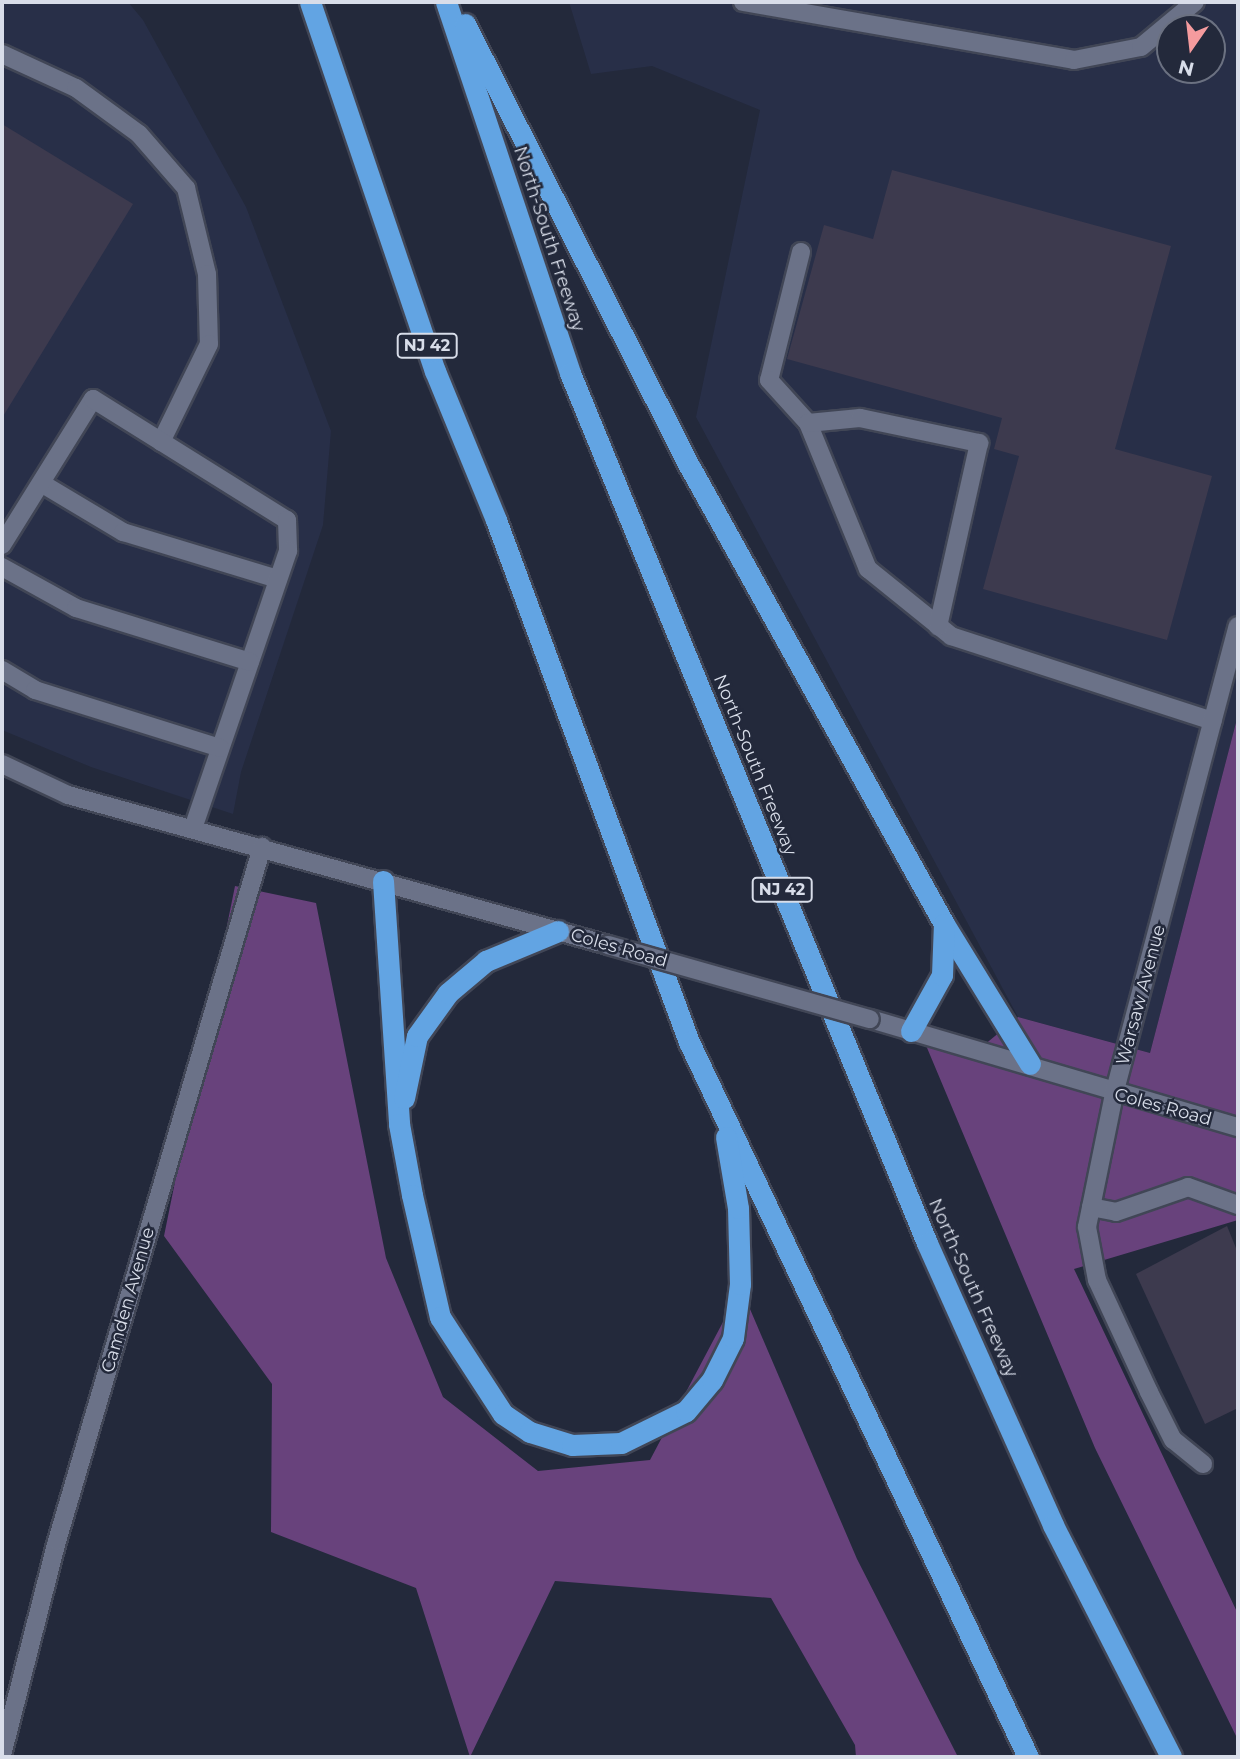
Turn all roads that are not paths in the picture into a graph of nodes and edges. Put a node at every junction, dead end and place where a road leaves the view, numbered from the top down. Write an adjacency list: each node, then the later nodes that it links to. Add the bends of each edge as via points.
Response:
1 (310, 2): 30 (highway, NJ 42, via 435,371 689,1042)
2 (446, 2): 39 (highway, North-South Freeway / NJ 42, via 570,373 927,1243 1053,1525)
3 (453, 2): 25 (highway, via 691,469)
4 (743, 2): 6 (street)
5 (1195, 2): 6 (street, via 1141,47 1074,60)
6 (824, 9)
7 (2, 54): 10 (street, via 76,88 139,134 186,188 207,274 209,344)
8 (801, 252): 9 (street, via 769,380)
9 (808, 423): 15 (street, via 868,569); 15 (street, via 860,418 979,443)
10 (161, 442): 11 (street, via 93,399); 14 (street, via 287,520 288,551)
11 (41, 482): 12 (street); 14 (street, via 123,532)
12 (2, 545)
13 (2, 567): 17 (street, via 76,608)
14 (278, 579): 17 (street)
15 (938, 626): 19 (street, via 951,636)
16 (1238, 626): 19 (street, Warsaw Avenue)
17 (250, 662): 20 (street)
18 (2, 670): 20 (street, via 35,690)
19 (1213, 721): 29 (street, Warsaw Avenue)
20 (220, 748): 22 (street)
21 (2, 764): 22 (street, Coles Road, via 68,795)
22 (193, 829): 23 (street, Coles Road)
23 (262, 847): 24 (street, Coles Road); 36 (street, Camden Avenue, via 57,1541)
24 (383, 881): 26 (street, Coles Road); 31 (highway)
25 (944, 924): 27 (highway, via 942,975); 28 (highway)
26 (558, 931): 27 (street, Coles Road, bridge); 31 (highway, via 486,961 448,993 417,1036)
27 (911, 1031): 28 (street, Coles Road)
28 (1030, 1064): 29 (street, Coles Road)
29 (1114, 1094): 32 (street, Coles Road); 34 (street, Warsaw Avenue)
30 (721, 1111): 31 (highway, via 738,1208 740,1284 733,1338 712,1380 686,1411 621,1443 572,1445 530,1432 503,1414 440,1317); 38 (highway, NJ 42)
31 (399, 1124)
32 (1238, 1127)
33 (1238, 1205): 34 (street, via 1188,1187 1116,1212)
34 (1091, 1207): 35 (street, Warsaw Avenue, via 1087,1227 1097,1280 1173,1440)
35 (1203, 1464)
36 (2, 1754): 37 (street)
37 (14, 1757)
38 (1028, 1757)
39 (1171, 1757)

